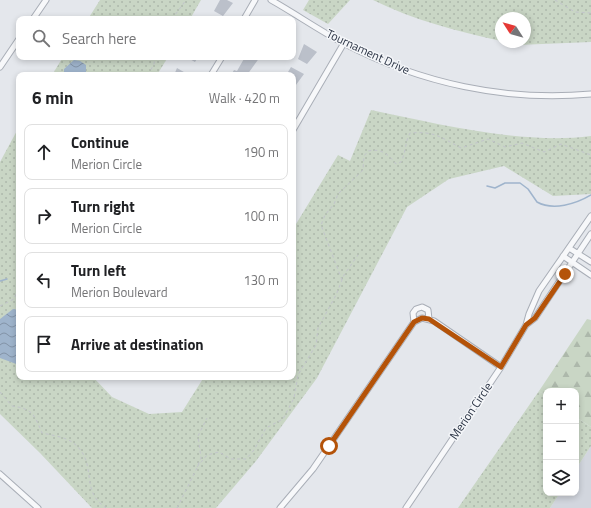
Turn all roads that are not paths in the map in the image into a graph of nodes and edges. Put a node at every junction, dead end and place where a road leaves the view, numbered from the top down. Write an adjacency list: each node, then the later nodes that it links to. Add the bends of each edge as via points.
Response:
1 (46, 0): 4 (street)
2 (255, 0): 5 (street)
3 (272, 0): 7 (street, Tournament Drive)
4 (35, 16)
5 (246, 16)
6 (16, 43): 9 (street)
7 (344, 43): 11 (street, Tournament Drive, via 404,70 475,89 540,96); 12 (street)
8 (220, 60): 10 (street)
9 (0, 67)
10 (213, 72)
11 (591, 94)
12 (296, 125)
13 (591, 216): 15 (street)
14 (591, 234): 16 (street)
15 (569, 248): 16 (street); 17 (street)
16 (578, 254): 18 (street); 19 (street)
17 (563, 256): 19 (street); 23 (street, via 539,291)
18 (591, 262)
19 (572, 263): 20 (street); 23 (street, via 535,318)
20 (591, 275)
21 (429, 319): 22 (street, via 422,318); 22 (street, via 428,310 422,307 413,313); 24 (street)
22 (414, 322): 27 (street, via 312,469)
23 (526, 325): 24 (street, Merion Circle)
24 (501, 367): 28 (street, Merion Circle)
25 (0, 474): 26 (street)
26 (38, 508)
27 (280, 508)
28 (406, 508)

